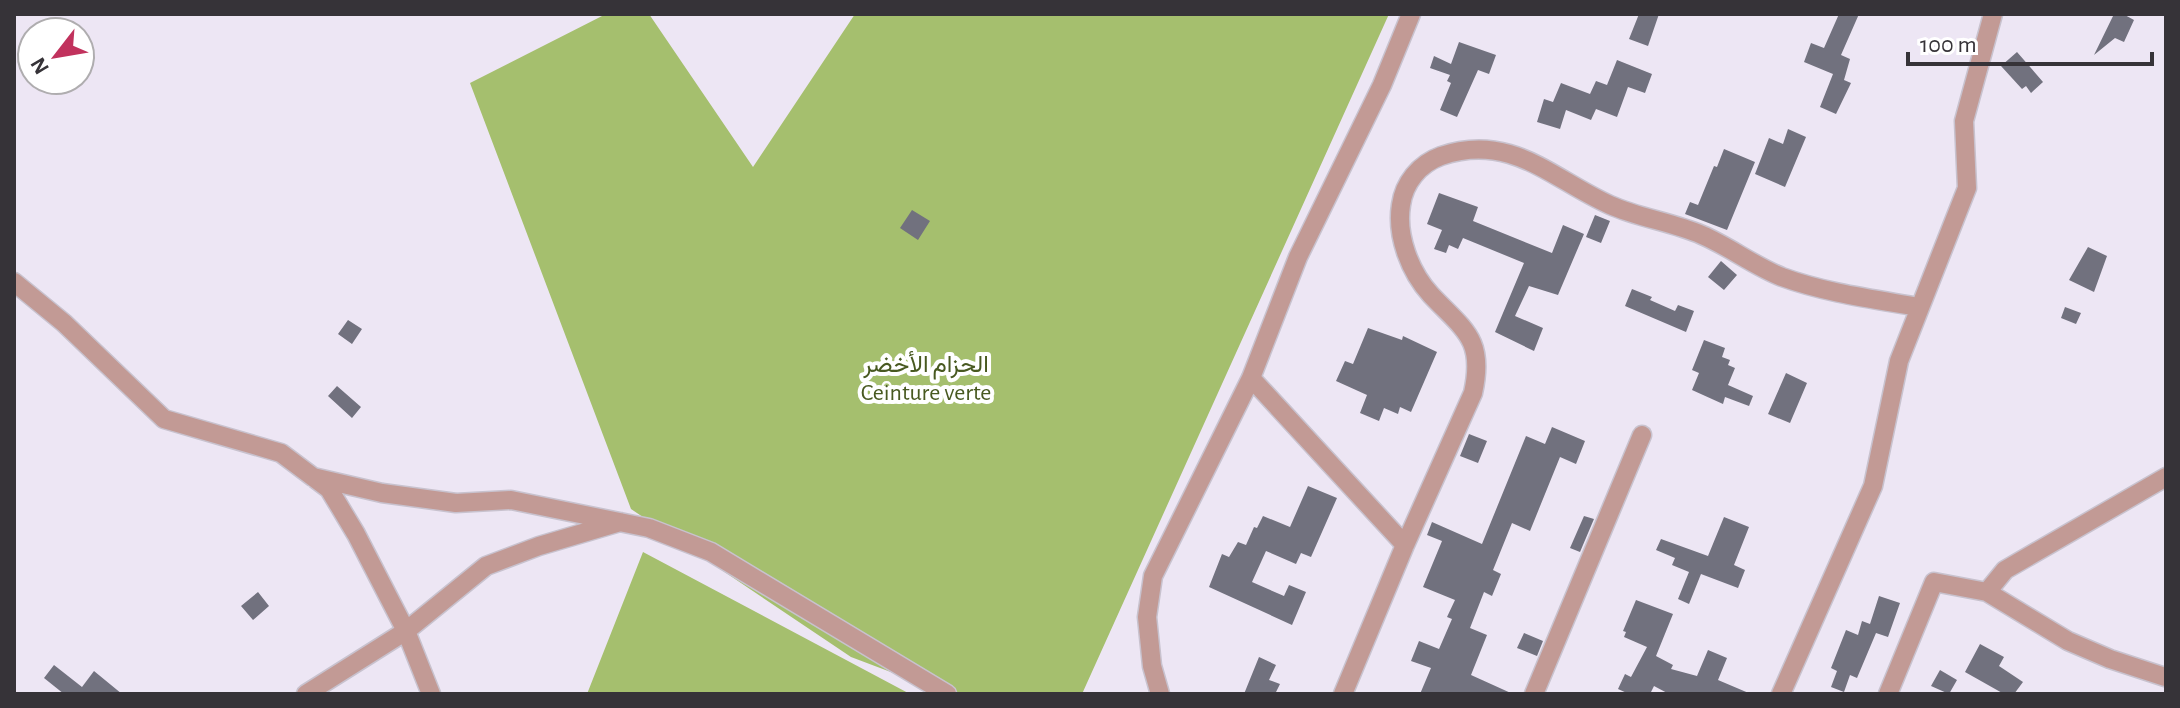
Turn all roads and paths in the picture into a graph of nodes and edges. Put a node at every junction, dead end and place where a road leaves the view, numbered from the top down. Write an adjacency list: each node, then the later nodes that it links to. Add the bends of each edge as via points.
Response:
1 (1411, 14): 5 (street, via 1298,257)
2 (1993, 14): 4 (street, via 1964,121 1967,188)
3 (14, 282): 7 (street, via 164,419 281,453)
4 (1919, 307): 10 (street, via 1819,289 1780,276 1704,236 1608,204 1517,156 1475,150 1433,159 1404,192 1402,236 1419,279 1467,332 1477,368 1473,393); 20 (street, via 1899,361 1873,486)
5 (1251, 378): 10 (street); 17 (street, via 1153,576 1147,617)
6 (1642, 435): 19 (street)
7 (313, 477): 9 (street, via 382,493 456,503 511,500); 12 (street, via 336,500)
8 (2166, 477): 11 (street, via 2005,570)
9 (623, 521): 12 (street, via 486,566); 16 (street, via 711,552)
10 (1405, 545): 18 (street)
11 (1987, 592): 13 (street, via 2068,641); 21 (street, via 1934,582)
12 (406, 631): 14 (street); 15 (street)
13 (2166, 676): 22 (street)
14 (306, 694)
15 (431, 694)
16 (947, 694)
17 (1160, 694)
18 (1343, 694)
19 (1534, 694)
20 (1781, 694)
21 (1888, 694)
22 (2156, 694)

